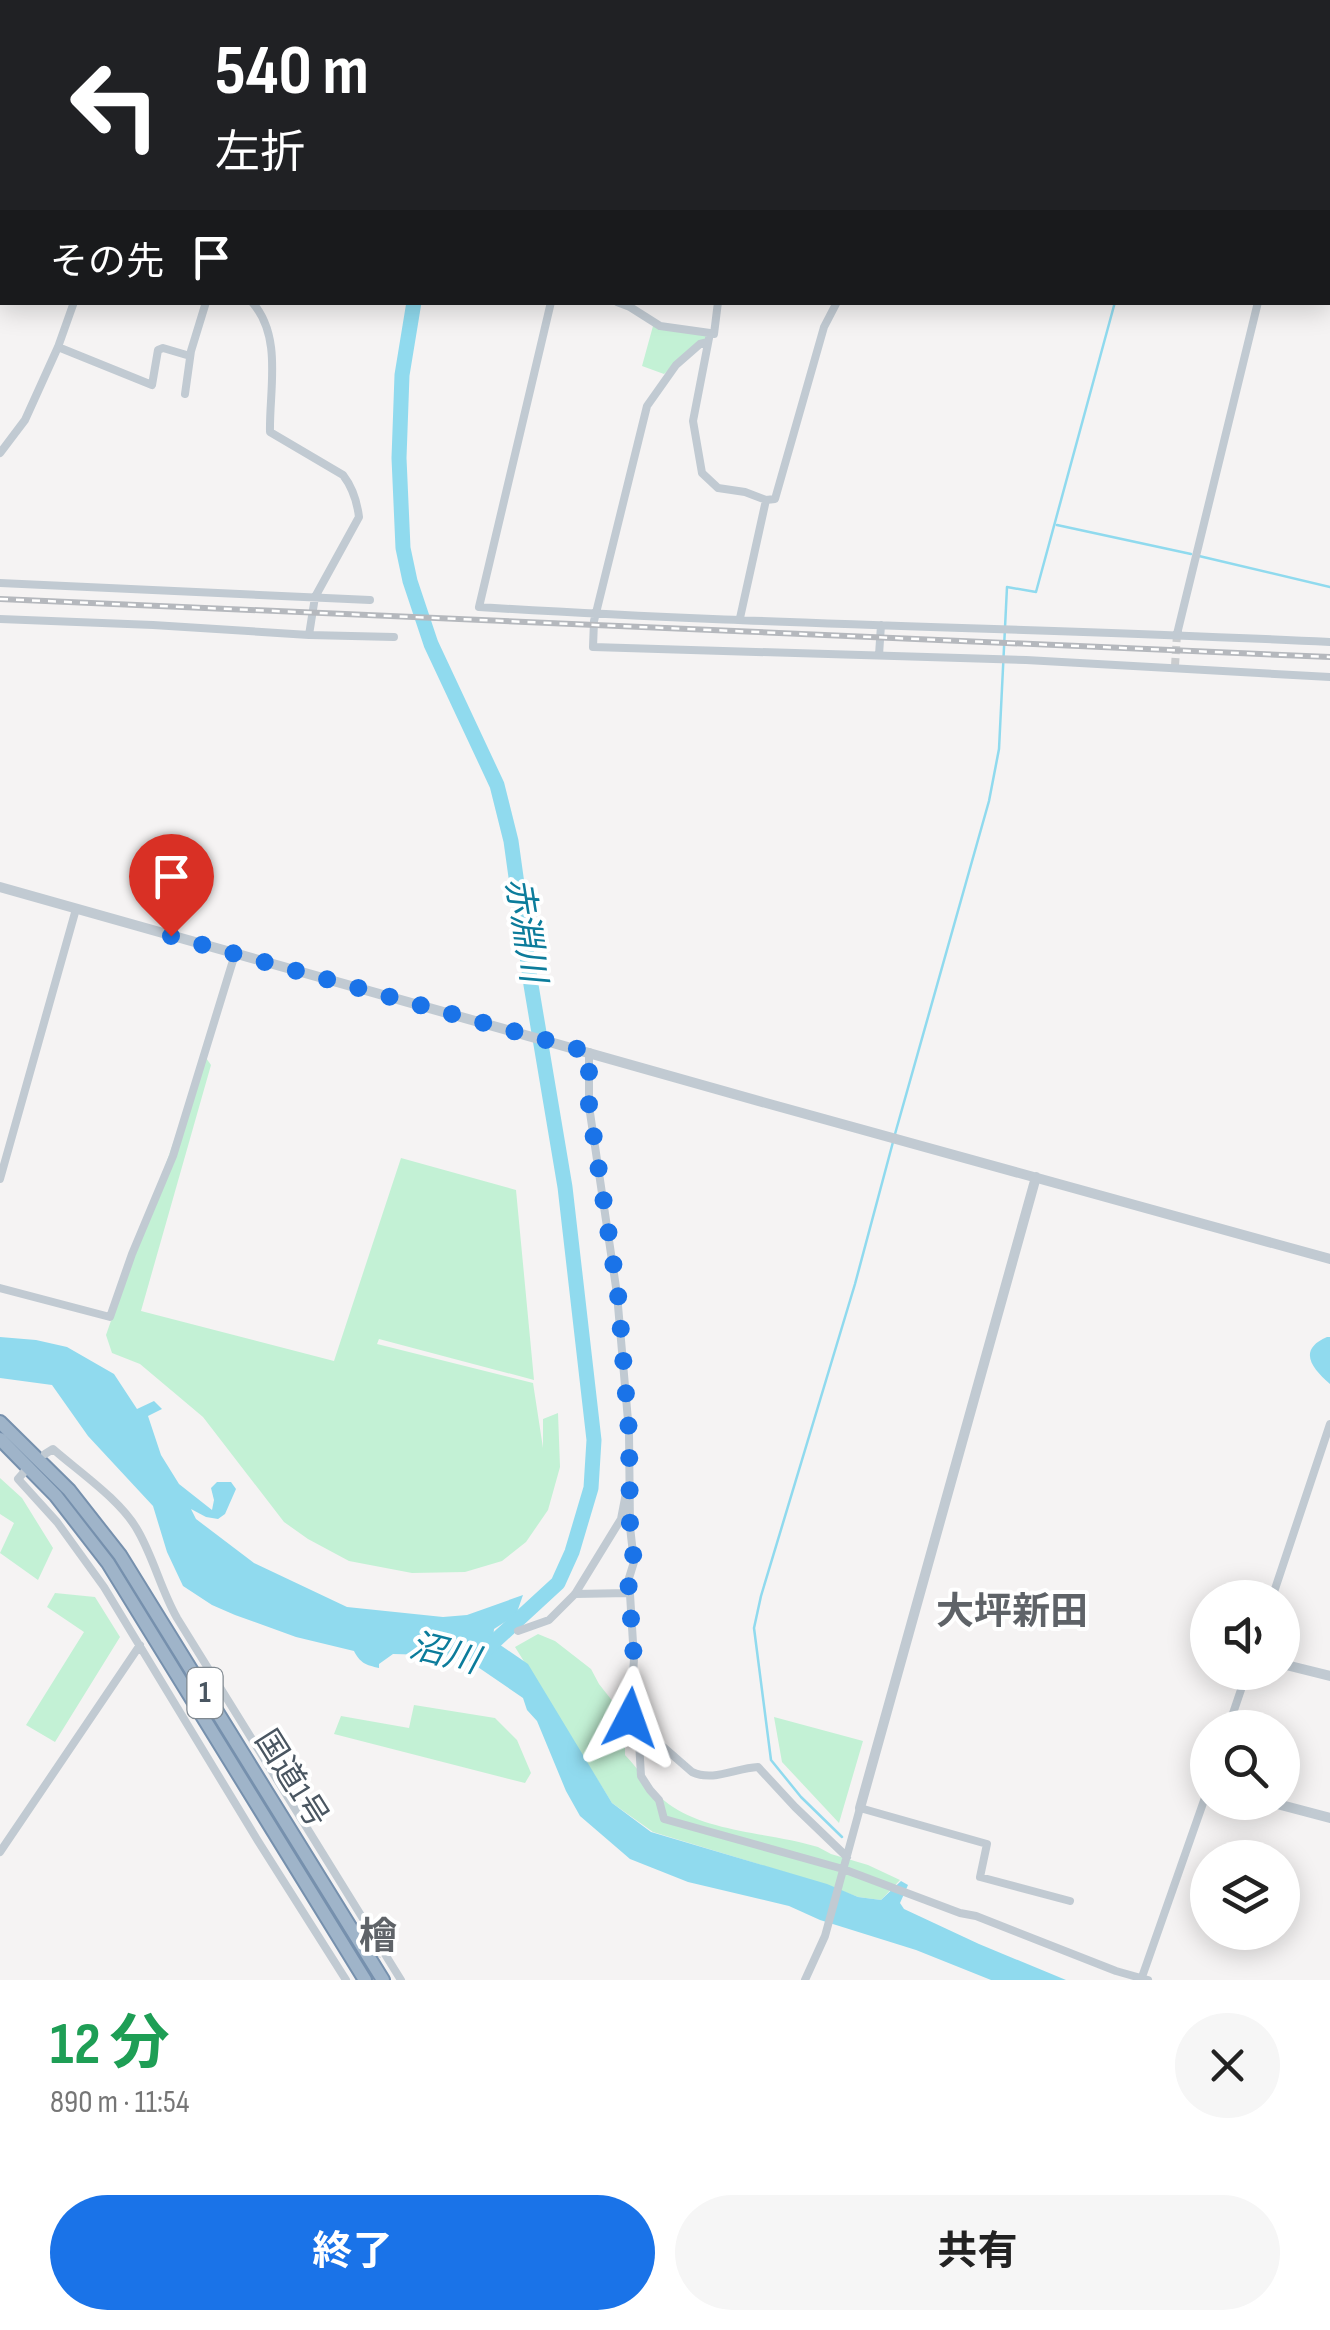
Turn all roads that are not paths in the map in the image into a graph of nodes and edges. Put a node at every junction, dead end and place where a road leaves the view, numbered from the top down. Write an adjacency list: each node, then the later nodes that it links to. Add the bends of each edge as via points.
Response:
1 (73, 305): 10 (street)
2 (205, 305): 11 (street)
3 (254, 305): 16 (street, via 273,363 270,432 343,475 357,502 359,517)
4 (550, 305): 18 (street, via 480,607)
5 (625, 305): 9 (street, via 660,326)
6 (718, 305): 9 (street)
7 (835, 305): 14 (street, via 776,499)
8 (1257, 305): 22 (street)
9 (709, 337): 14 (street, via 692,421 702,474 718,488); 18 (street, via 676,365 647,406)
10 (58, 347): 11 (street, via 152,385 158,350); 13 (street, via 25,420)
11 (190, 356): 12 (street)
12 (185, 394)
13 (0, 453)
14 (766, 500): 19 (street)
15 (0, 583): 16 (street)
16 (315, 597): 17 (street); 23 (street)
17 (370, 600)
18 (597, 614): 19 (street); 26 (street, via 593,647)
19 (740, 618): 21 (street)
20 (0, 619): 23 (street)
21 (881, 624): 22 (street); 26 (street)
22 (1177, 634): 25 (street)
23 (309, 635): 24 (street)
24 (394, 637)
25 (1330, 642)
26 (880, 656): 27 (street)
27 (1330, 677)
28 (0, 887): 29 (street)
29 (76, 909): 30 (street); 33 (street)
30 (235, 954): 31 (street); 35 (street, via 173,1156 110,1317)
31 (585, 1051): 32 (street); 39 (street, via 618,1294)
32 (1036, 1177): 34 (street); 49 (street)
33 (0, 1179)
34 (1330, 1259)
35 (0, 1288)
36 (1330, 1424): 41 (street)
37 (1, 1428): 63 (highway, 国道1号 / 1, via 108,1562); 64 (highway, 国道1号 / 1, via 69,1490 120,1556)
38 (45, 1454): 59 (street, via 53,1449 136,1527 164,1596)
39 (630, 1469): 42 (street); 43 (street, via 621,1519)
40 (25, 1471): 45 (street, via 18,1479 82,1555)
41 (1278, 1580)
42 (629, 1593): 43 (street); 48 (street, via 630,1718)
43 (575, 1594): 44 (street, via 549,1620)
44 (518, 1632)
45 (140, 1645): 54 (street); 56 (street)
46 (1300, 1668): 47 (street)
47 (1330, 1676)
48 (638, 1724): 55 (street, via 701,1776 758,1767); 57 (street, via 641,1776 664,1819)
49 (860, 1808): 55 (street); 58 (street, via 987,1844 980,1877)
50 (1300, 1810): 51 (street)
51 (1330, 1818)
52 (1197, 1820): 61 (street)
53 (276, 1846): 56 (street)
54 (0, 1852)
55 (847, 1857): 57 (street)
56 (270, 1860): 62 (street)
57 (843, 1870): 61 (street); 66 (street, via 825,1936)
58 (1070, 1901)
59 (378, 1943): 60 (street); 65 (street)
60 (377, 1956)
61 (1145, 1979)
62 (346, 1980)
63 (365, 1980)
64 (383, 1980)
65 (401, 1980)
66 (804, 1980)

